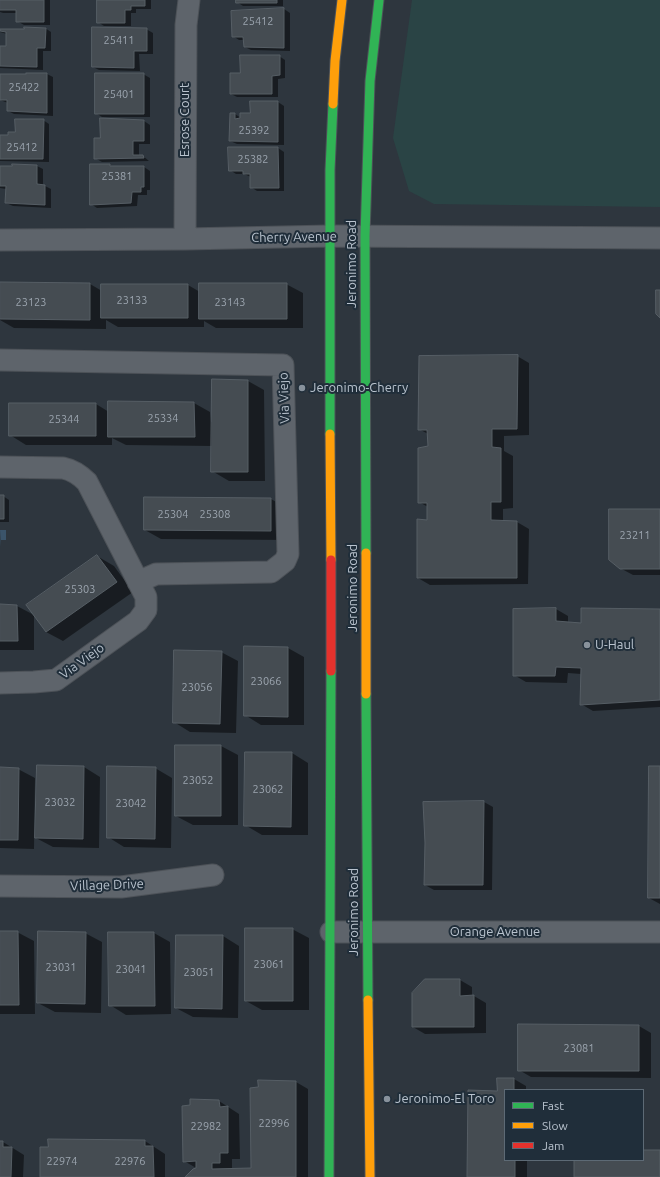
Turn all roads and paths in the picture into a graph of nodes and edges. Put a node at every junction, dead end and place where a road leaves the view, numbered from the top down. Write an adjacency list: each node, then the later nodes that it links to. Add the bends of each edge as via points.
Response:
1 (189, 0): 8 (street, Esrose Court, via 186,25)
2 (342, 0): 4 (main road, Jeronimo Road, via 334,76)
3 (379, 0): 5 (main road, Jeronimo Road, via 370,81)
4 (330, 236): 5 (street, Cherry Avenue); 8 (street, Cherry Avenue); 15 (main road, Jeronimo Road)
5 (365, 236): 6 (street, Cherry Avenue); 16 (main road, Jeronimo Road)
6 (660, 238)
7 (0, 240): 8 (street, Cherry Avenue)
8 (184, 240)
9 (0, 360): 11 (street, Via Viejo, via 283,365 288,554 285,561 271,572 156,574)
10 (0, 467): 11 (street, Via Viejo, via 63,468 80,475 87,482)
11 (138, 582): 12 (street, Via Viejo, via 146,597 146,610 138,621 56,680)
12 (0, 683)
13 (213, 875): 14 (street, Village Drive, via 121,887)
14 (0, 886)
15 (330, 932): 16 (street, Orange Avenue); 18 (main road, Jeronimo Road)
16 (367, 932): 17 (street, Orange Avenue); 19 (main road, Jeronimo Road)
17 (660, 932)
18 (329, 1177)
19 (370, 1177)

